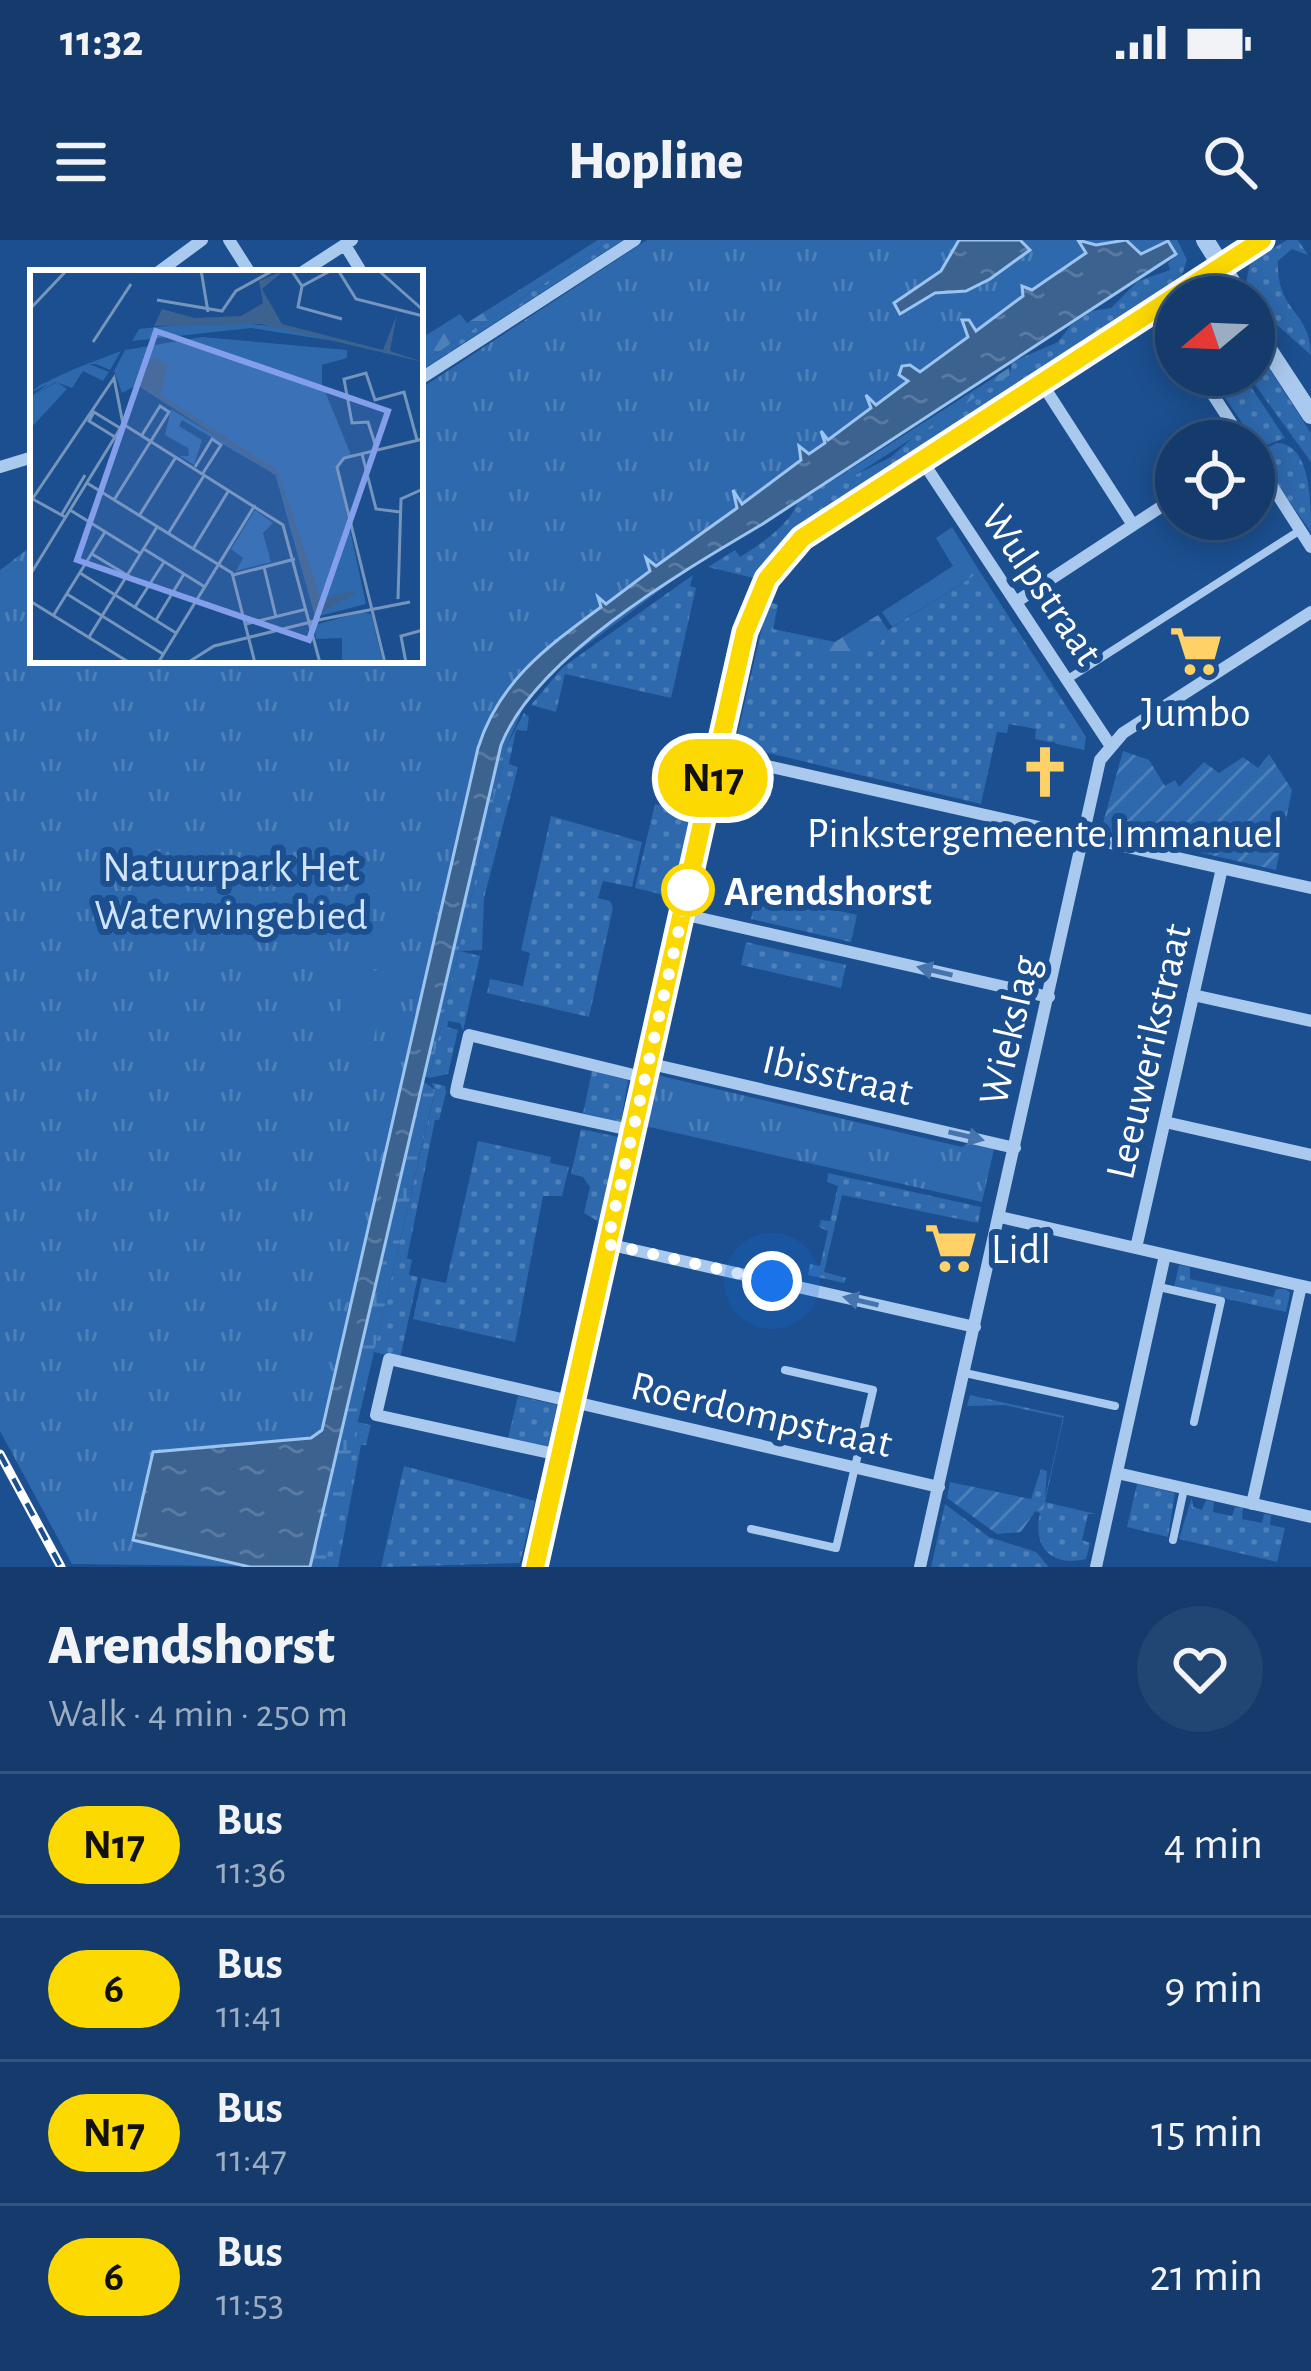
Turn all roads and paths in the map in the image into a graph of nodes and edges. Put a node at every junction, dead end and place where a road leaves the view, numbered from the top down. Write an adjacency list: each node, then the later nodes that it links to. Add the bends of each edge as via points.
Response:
1 (202, 240): 9 (street)
2 (229, 240): 10 (street)
3 (635, 240): 17 (street)
4 (1192, 240): 8 (street)
5 (1205, 240): 8 (street)
6 (1262, 240): 8 (street)
7 (348, 243): 11 (street)
8 (1216, 269): 12 (street); 13 (street); 14 (street)
9 (161, 270)
10 (248, 270)
11 (306, 270)
12 (1205, 276)
13 (1219, 276)
14 (1222, 276)
15 (1155, 309): 18 (street)
16 (1275, 359): 19 (street)
17 (423, 377)
18 (1041, 382): 21 (street); 25 (street)
19 (1311, 416)
20 (30, 458): 22 (street)
21 (921, 459): 28 (street, Wulpstraat); 32 (street, via 802,538 772,572 745,632)
22 (0, 467)
23 (1275, 491): 26 (street)
24 (1155, 511): 25 (street)
25 (1133, 525): 28 (street)
26 (1300, 530): 27 (street); 30 (lane)
27 (1311, 547)
28 (1016, 602): 30 (street, Wulpstraat)
29 (1311, 612): 31 (street)
30 (1068, 679): 31 (street, Wulpstraat)
31 (1110, 745): 33 (street, Wiekslag)
32 (718, 755): 33 (street); 36 (street)
33 (1084, 837): 34 (street); 38 (street, Wiekslag)
34 (1222, 868): 35 (street); 37 (street, Leeuwerikstraat)
35 (1311, 889)
36 (682, 914): 38 (street, one-way to 36); 40 (street)
37 (1193, 995): 39 (street); 41 (street, Leeuwerikstraat)
38 (1049, 997): 43 (street, Wiekslag)
39 (1311, 1022)
40 (645, 1070): 42 (street); 42 (street, Ibisstraat, via 469,1036 456,1092); 43 (street, Ibisstraat, one-way to 43)
41 (1165, 1121): 44 (street); 47 (street, Leeuwerikstraat)
42 (631, 1130): 46 (street)
43 (1016, 1148): 45 (street, Wiekslag)
44 (1311, 1155)
45 (1000, 1217): 47 (street); 51 (street, Wiekslag)
46 (607, 1244): 51 (street, one-way to 46); 54 (street)
47 (1136, 1248): 48 (street)
48 (1166, 1255): 49 (street); 50 (street)
49 (1159, 1287): 56 (lane, via 1221,1301); 59 (street)
50 (1306, 1287): 62 (street)
51 (975, 1327): 53 (street, Wiekslag)
52 (785, 1370): 58 (lane, via 873,1390)
53 (965, 1373): 55 (lane); 60 (street, Wiekslag)
54 (571, 1403): 57 (street); 57 (street, Roerdompstraat, via 389,1359 376,1415); 58 (street, Roerdompstraat)
55 (1115, 1406)
56 (1194, 1422)
57 (559, 1455): 66 (street)
58 (855, 1468): 60 (street, Roerdompstraat); 64 (lane, via 836,1548)
59 (1117, 1473): 61 (street); 68 (street)
60 (939, 1486): 67 (street, Wiekslag)
61 (1184, 1489): 62 (street); 65 (lane)
62 (1252, 1504): 63 (street)
63 (1311, 1517)
64 (751, 1529)
65 (1173, 1540)
66 (535, 1567)
67 (920, 1567)
68 (1096, 1567)

